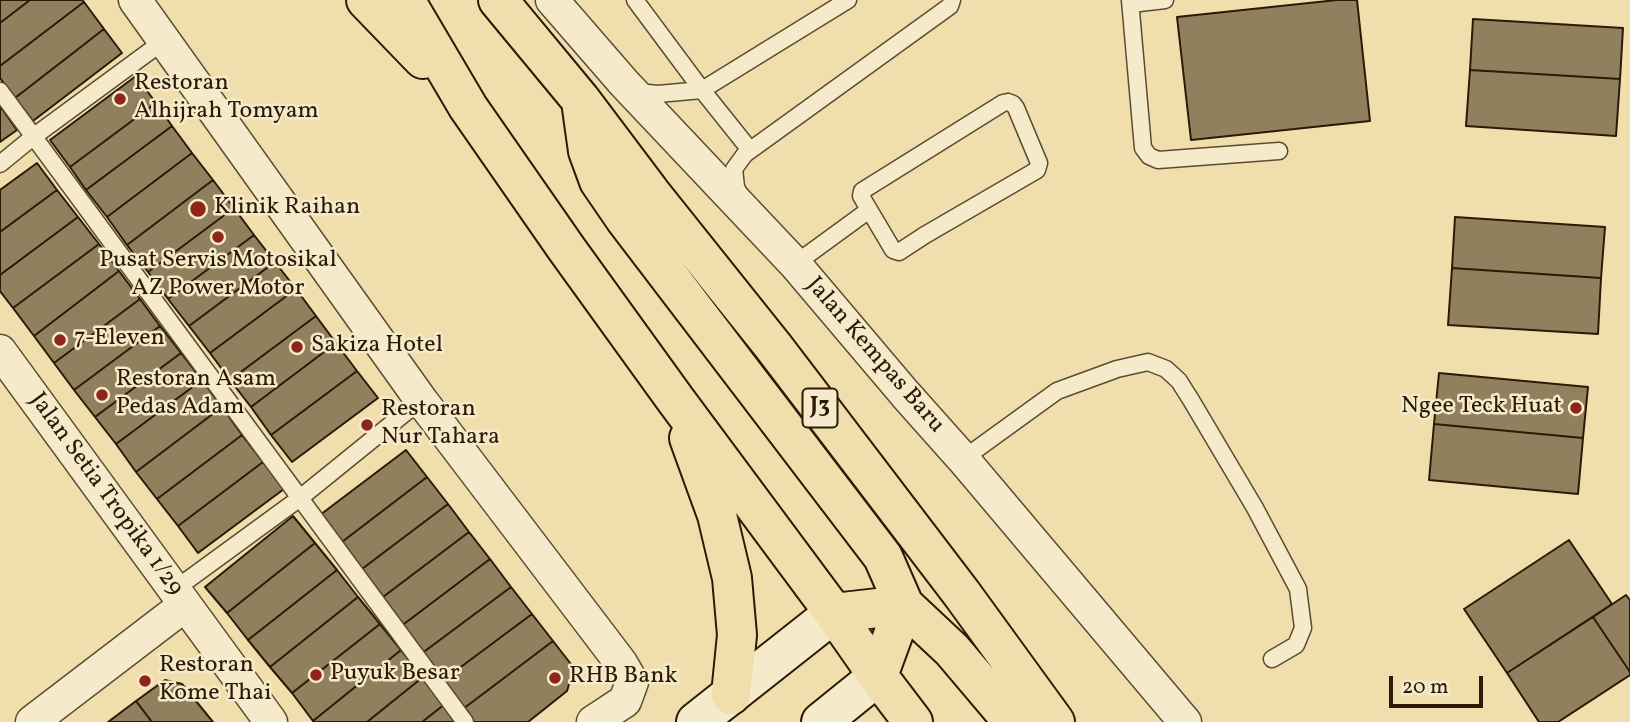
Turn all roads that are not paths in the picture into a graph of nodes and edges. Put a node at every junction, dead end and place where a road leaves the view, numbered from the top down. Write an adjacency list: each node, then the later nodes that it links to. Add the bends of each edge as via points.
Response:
1 (366, 0): 16 (main road)
2 (405, 0): 16 (main road)
3 (498, 0): 15 (main road, J3)
4 (552, 0): 12 (street, Jalan Kempas Baru)
5 (635, 0): 13 (lane)
6 (848, 0): 13 (lane)
7 (952, 0): 18 (lane, via 950,6)
8 (1165, 0): 9 (lane)
9 (1131, 2): 19 (lane, via 1143,148 1149,156 1158,160)
10 (146, 4): 11 (street)
11 (165, 40): 17 (lane); 26 (street)
12 (624, 83): 13 (lane, via 633,91 658,94); 22 (street, Jalan Kempas Baru)
13 (702, 90): 18 (lane)
14 (0, 91): 17 (lane)
15 (580, 99): 30 (main road, via 588,151 599,181 883,557); 43 (main road, J3, via 773,346)
16 (468, 107): 25 (main road)
17 (33, 137): 20 (lane); 28 (lane)
18 (750, 150): 22 (lane, via 734,169 736,187)
19 (1279, 151)
20 (0, 164)
21 (869, 210): 21 (lane, via 860,194 864,189 1003,103 1016,108 1039,163 1037,170 899,252 893,250); 23 (lane)
22 (753, 219): 23 (street, Jalan Kempas Baru)
23 (795, 264): 27 (street, Jalan Kempas Baru)
24 (0, 351): 29 (street, Jalan Setia Tropika 1/29)
25 (675, 399): 31 (main road); 34 (main road, via 717,515 732,578 737,635)
26 (421, 400): 28 (lane); 38 (street, via 632,682 625,701)
27 (963, 459): 32 (lane, via 1058,391 1148,362 1166,369 1191,400 1298,589 1303,628 1296,645); 44 (street, Jalan Kempas Baru)
28 (300, 498): 29 (lane); 37 (lane)
29 (180, 597): 35 (street); 36 (street, Jalan Setia Tropika 1/29)
30 (904, 605): 31 (main road); 33 (main road); 42 (main road, via 952,650)
31 (834, 613): 33 (main road); 34 (main road)
32 (1272, 659)
33 (878, 676): 40 (main road); 41 (main road)
34 (731, 695): 39 (main road)
35 (32, 722)
36 (271, 722)
37 (465, 722)
38 (593, 722)
39 (696, 722)
40 (821, 722)
41 (913, 722)
42 (1013, 722)
43 (1055, 722)
44 (1185, 722)

